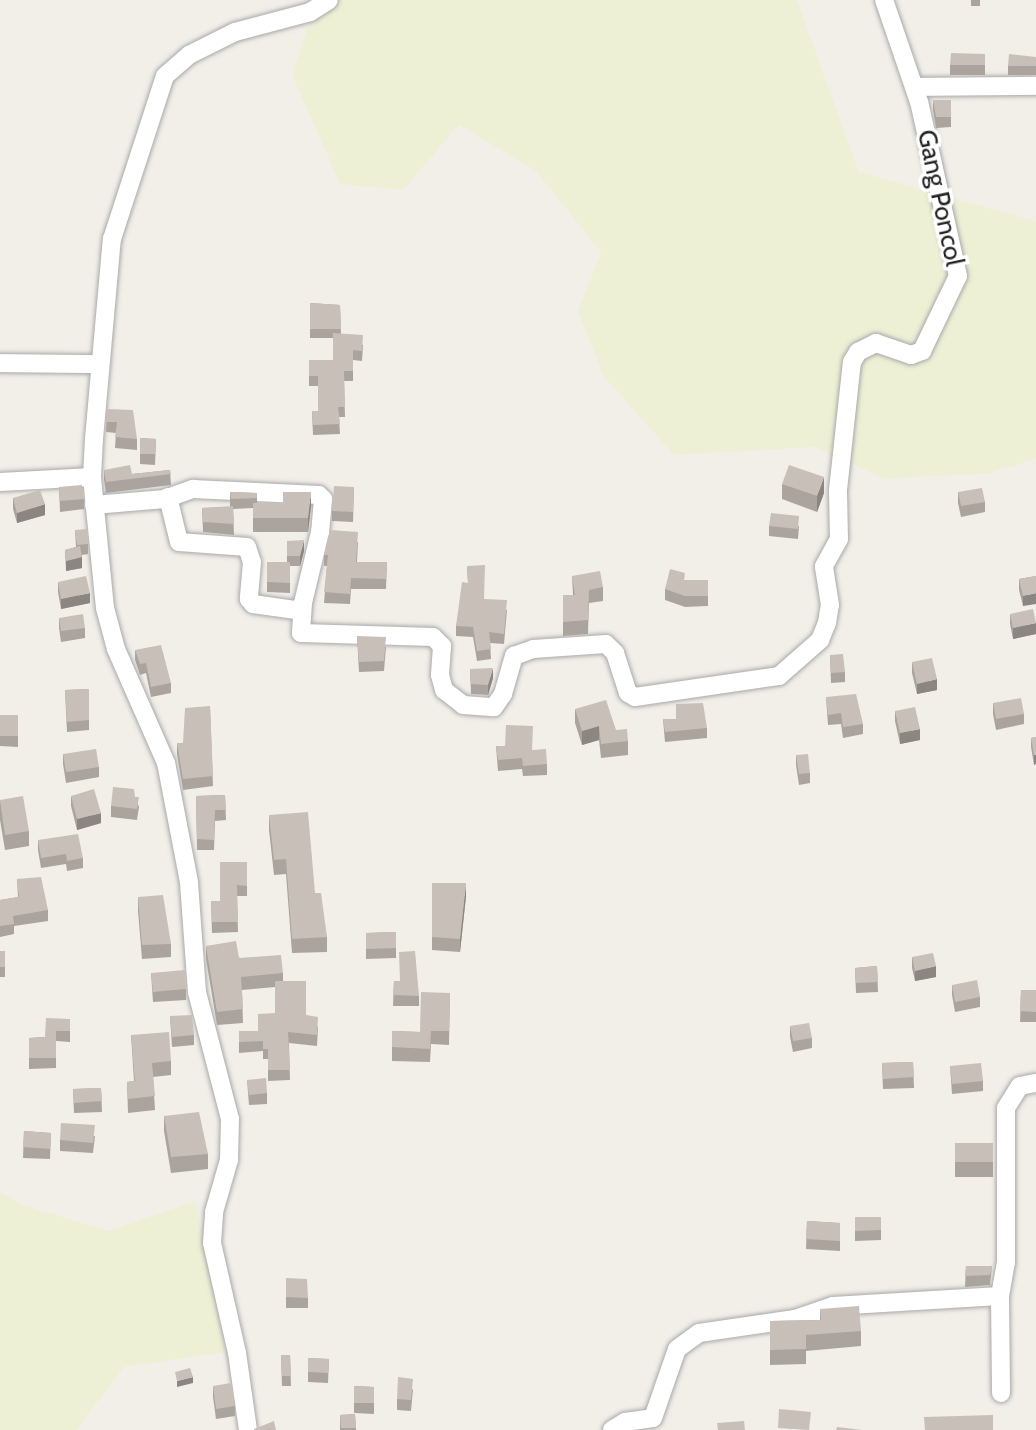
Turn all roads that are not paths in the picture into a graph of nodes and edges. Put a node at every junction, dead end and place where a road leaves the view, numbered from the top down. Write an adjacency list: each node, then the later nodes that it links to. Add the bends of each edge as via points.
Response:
1 (329, 0): 6 (street, via 310,12 235,32 189,55 165,76 112,239)
2 (884, 0): 4 (street, Gang Poncol)
3 (1036, 86): 4 (street)
4 (915, 87): 11 (street, Gang Poncol, via 958,276 922,351 912,355 878,342 855,355 838,490 839,539 824,566 830,605 827,623 820,640 779,676 635,697 628,693 614,653 606,644 533,649 514,656 503,694 494,707 479,708 454,701 444,690 439,640 419,635 306,635 300,629)
5 (0, 363): 6 (street)
6 (100, 364): 7 (street)
7 (92, 477): 8 (street); 10 (street)
8 (0, 482)
9 (168, 497): 10 (street); 11 (street, via 179,542 247,547 253,604); 11 (street, via 193,488 321,496 320,533)
10 (94, 505): 15 (street, via 111,630 166,763 189,882 197,992 230,1119 229,1160 214,1212 212,1243 237,1353)
11 (302, 611)
12 (1036, 1083): 13 (street, via 1020,1086 1006,1108 1006,1262)
13 (1000, 1296): 14 (street); 16 (street, via 833,1306 795,1319 699,1333 677,1349 653,1418 625,1422)
14 (1001, 1393)
15 (248, 1430)
16 (612, 1430)

